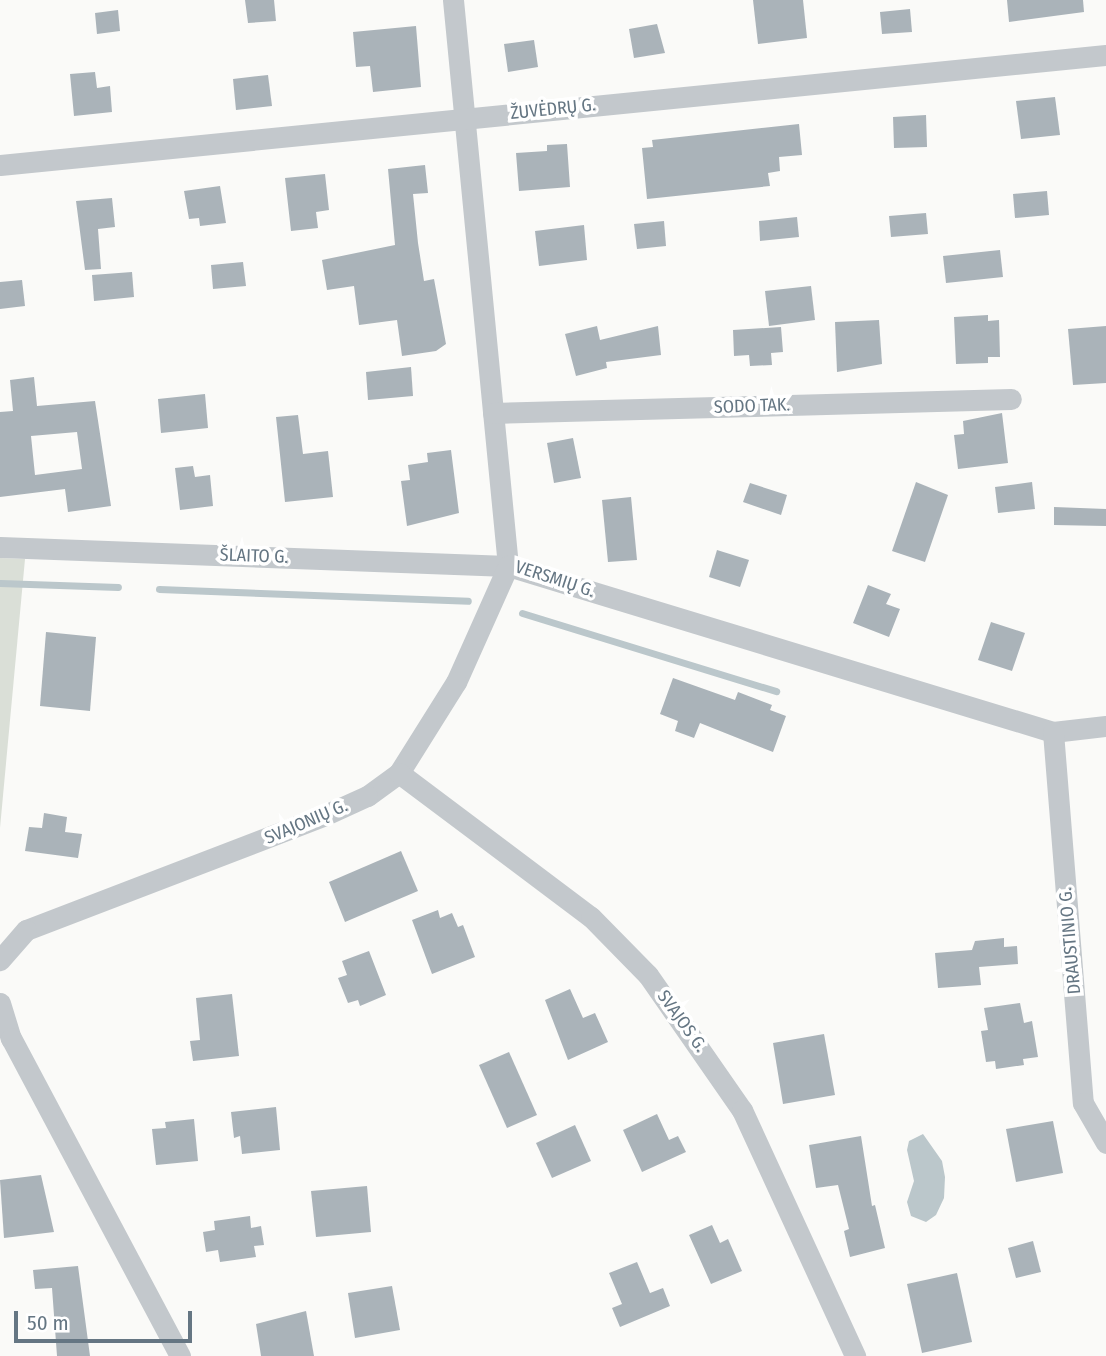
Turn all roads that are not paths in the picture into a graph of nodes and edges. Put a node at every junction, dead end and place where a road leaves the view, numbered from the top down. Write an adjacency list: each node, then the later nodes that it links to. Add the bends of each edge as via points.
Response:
1 (453, 0): 3 (street, VERSMIŲ G.)
2 (1106, 55): 3 (street, ŽUVĖDRŲ G.)
3 (465, 118): 4 (street, ŽUVĖDRŲ G.); 6 (street, VERSMIŲ G.)
4 (0, 165)
5 (1011, 399): 6 (street, SODO TAK.)
6 (493, 413): 8 (street, VERSMIŲ G.)
7 (0, 547): 8 (street, ŠLAITO G.)
8 (508, 566): 10 (street, VERSMIŲ G.); 11 (street, SVAJONIŲ G., via 456,681)
9 (1106, 726): 10 (street, VERSMIŲ G.)
10 (1053, 732): 14 (street, DRAUSTINIO G., via 1083,1103)
11 (400, 773): 12 (street, SVAJONIŲ G., via 367,796 323,816 26,930); 16 (street, SVAJOS G., via 591,917 648,975 747,1120)
12 (0, 960)
13 (0, 1003): 15 (street, via 11,1038)
14 (1106, 1143)
15 (180, 1356)
16 (855, 1356)

